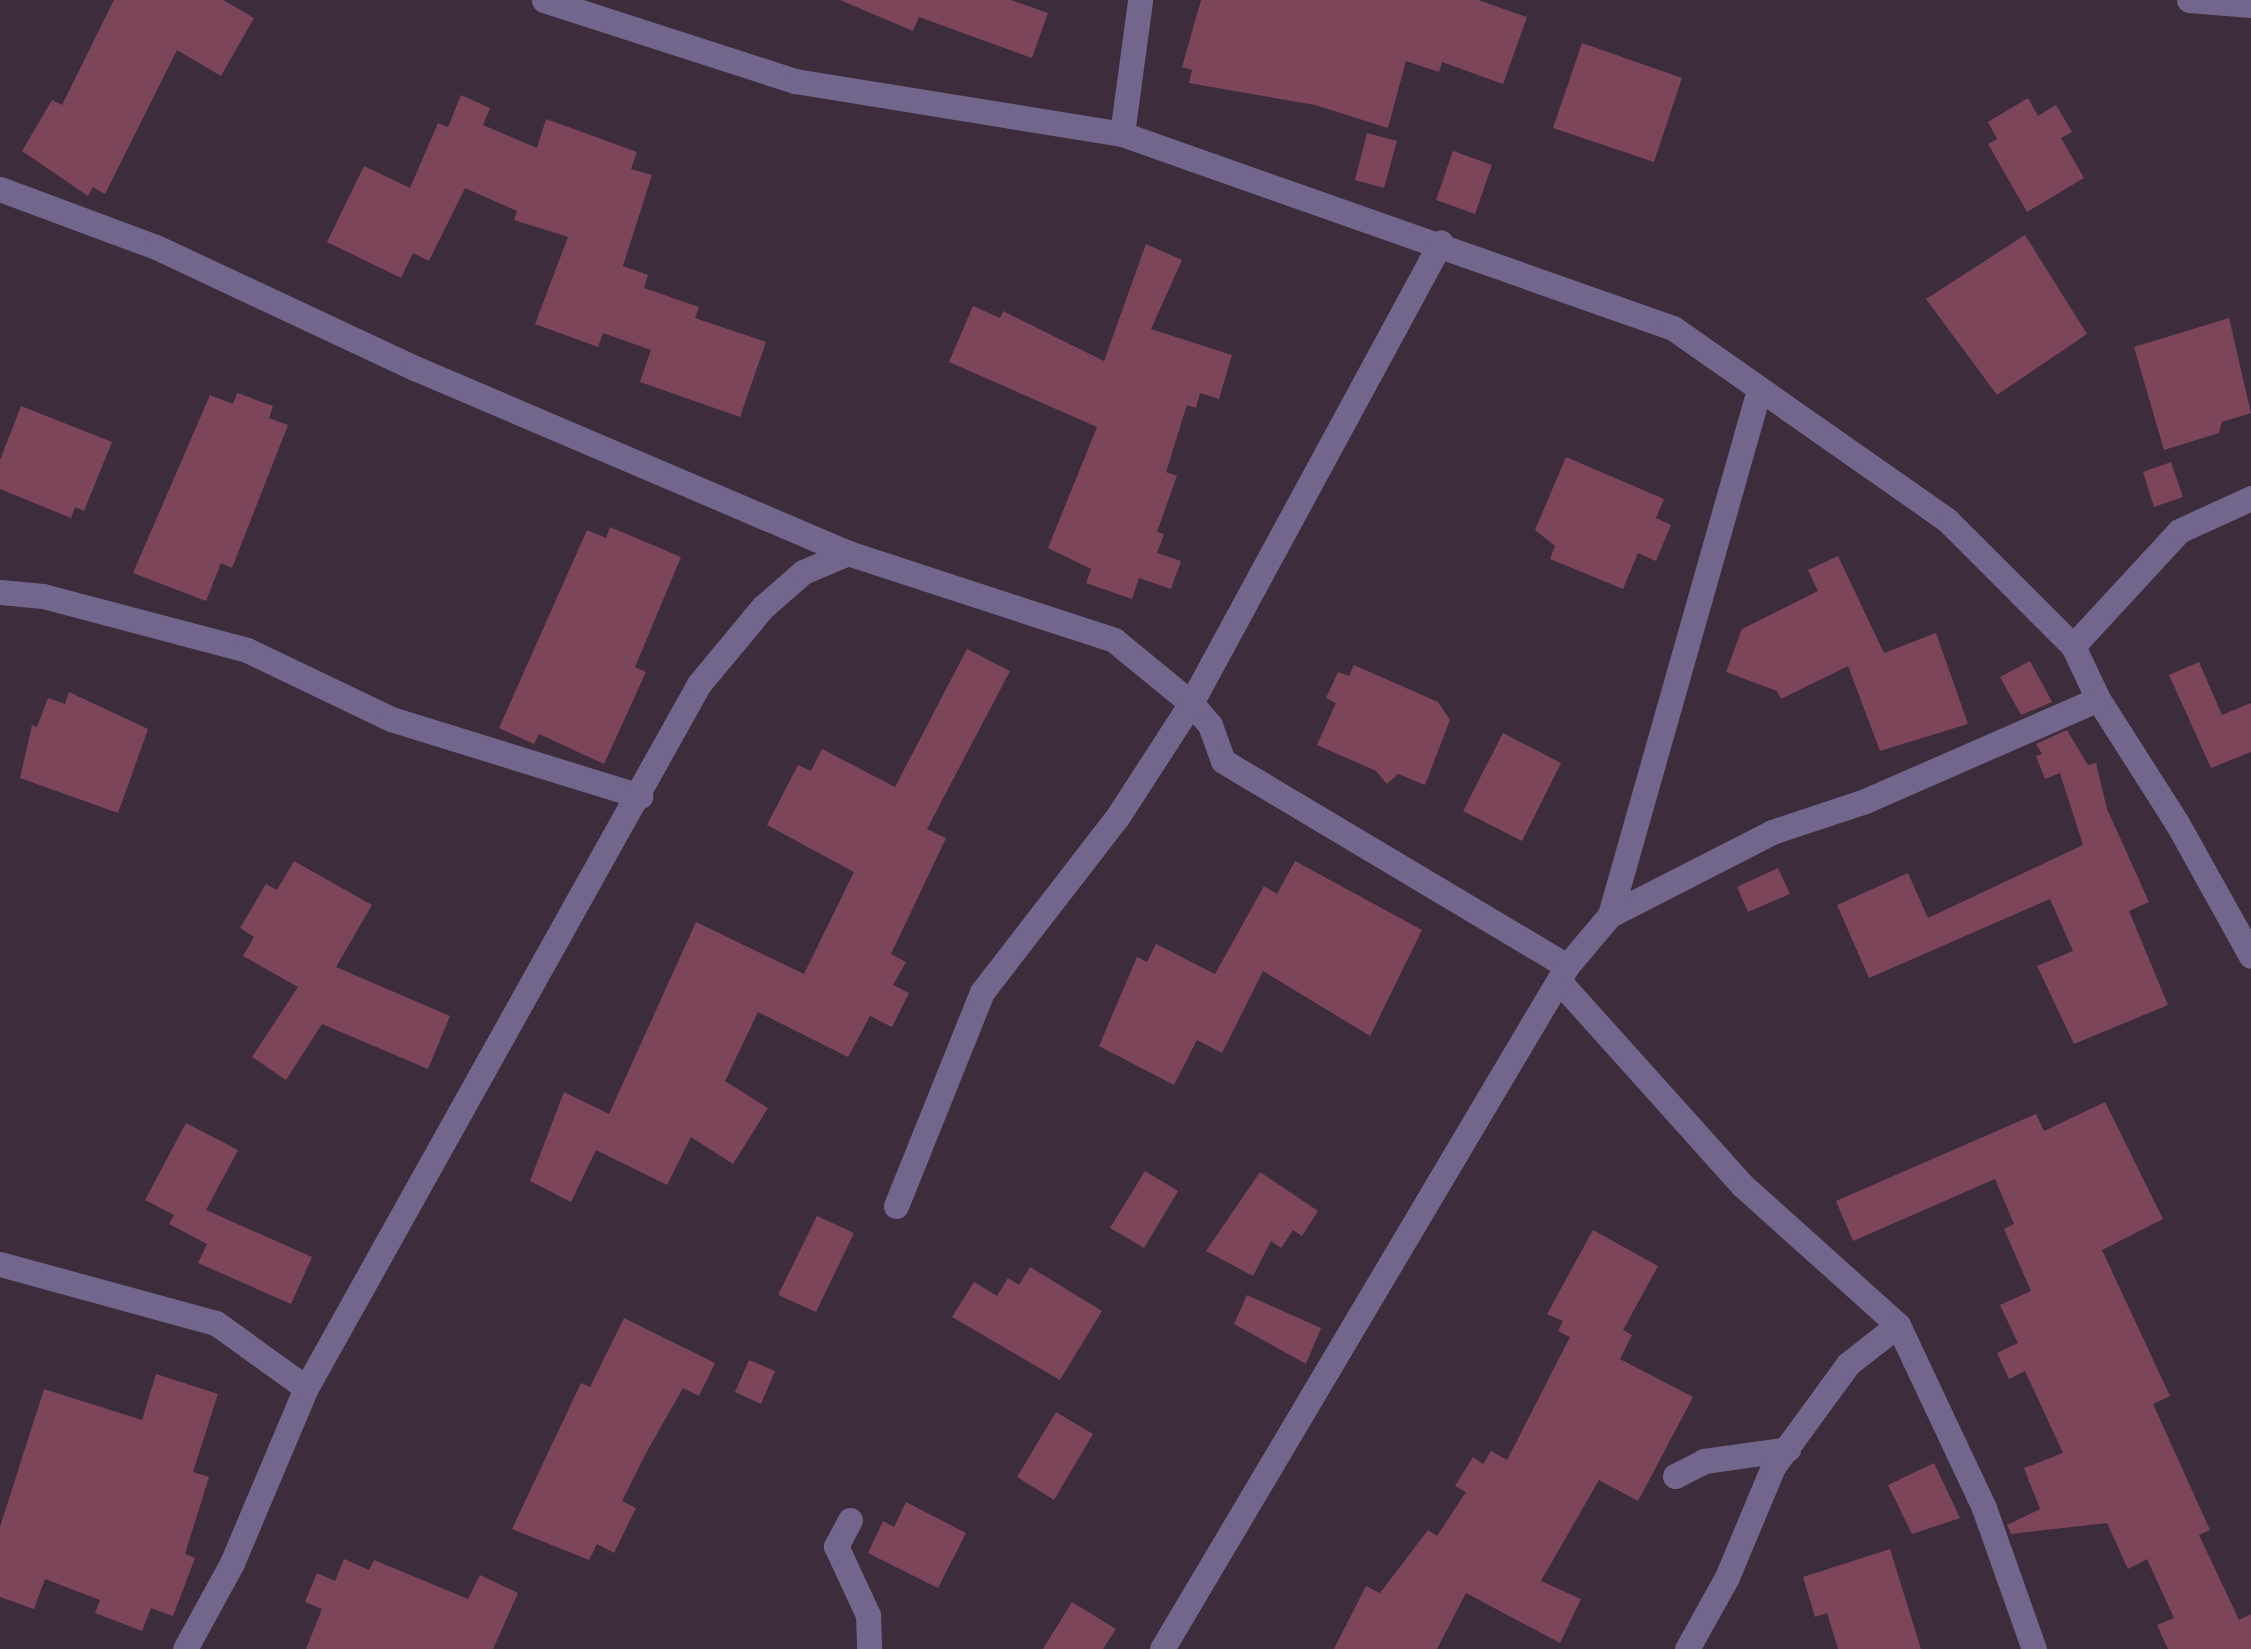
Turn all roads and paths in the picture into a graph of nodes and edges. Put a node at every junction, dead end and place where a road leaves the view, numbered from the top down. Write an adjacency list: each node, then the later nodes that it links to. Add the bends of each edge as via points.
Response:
1 (544, 0): 5 (street, via 795,81)
2 (1140, 0): 5 (street)
3 (2189, 0): 4 (street)
4 (2251, 5)
5 (1122, 134): 7 (street)
6 (0, 189): 10 (street, via 156,247 417,370)
7 (1440, 242): 8 (street, via 1672,328); 14 (street)
8 (1759, 390): 12 (street, via 1948,520); 16 (street)
9 (2251, 498): 12 (street, via 2179,531)
10 (848, 553): 14 (street, via 1114,640); 15 (street, via 804,572 763,607 699,684)
11 (0, 592): 15 (street, via 43,596 247,650 391,719)
12 (2073, 646): 13 (street)
13 (2098, 699): 16 (street, via 1865,802 1772,832); 17 (street)
14 (1191, 703): 18 (street, via 1210,724 1223,761); 19 (street, via 1118,816 982,992)
15 (640, 796): 22 (street)
16 (1610, 915): 18 (street)
17 (2251, 956)
18 (1563, 974): 21 (street, via 1742,1185); 28 (street)
19 (896, 1206)
20 (0, 1264): 22 (street, via 216,1323)
21 (1898, 1325): 23 (street, via 1848,1364); 30 (street, via 1984,1508)
22 (306, 1388): 26 (street, via 232,1563)
23 (1788, 1449): 24 (street, via 1763,1447 1704,1460); 29 (street)
24 (1675, 1476)
25 (850, 1520): 27 (street, via 836,1546 868,1614)
26 (185, 1649)
27 (870, 1649)
28 (1162, 1649)
29 (1687, 1649)
30 (2034, 1649)

